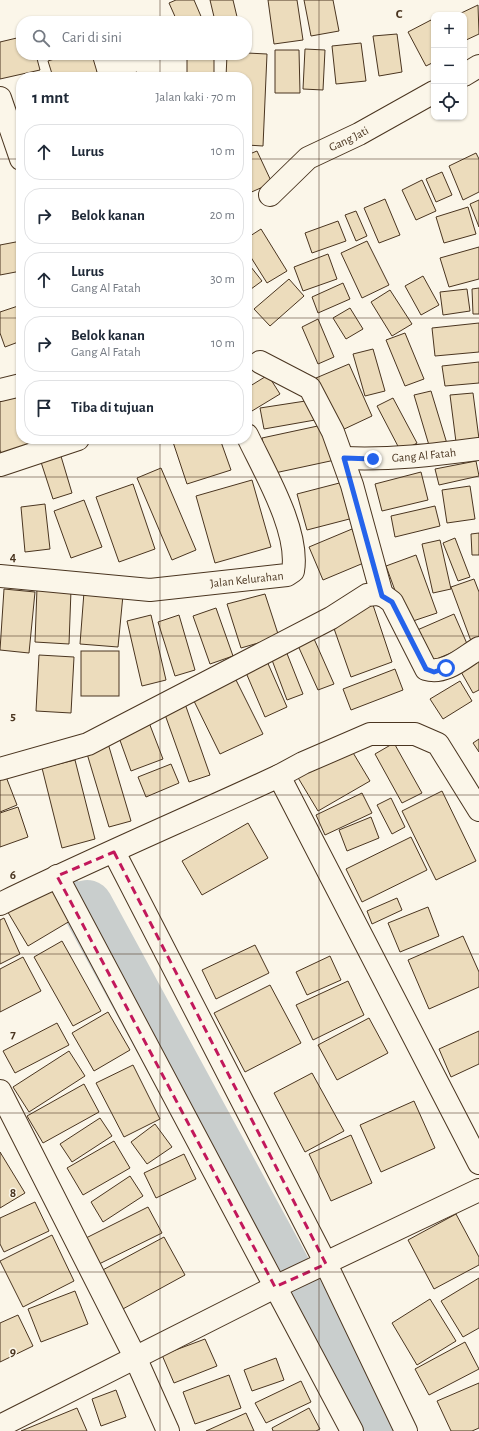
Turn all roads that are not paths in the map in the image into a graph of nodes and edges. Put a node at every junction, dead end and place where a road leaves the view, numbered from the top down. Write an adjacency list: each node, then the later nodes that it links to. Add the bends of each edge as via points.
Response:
1 (479, 66): 2 (street)
2 (467, 73)
3 (431, 94): 6 (street, Gang Jati, via 359,134 308,158)
4 (0, 98): 5 (street)
5 (16, 144)
6 (270, 195)
7 (260, 362): 13 (street, via 310,388)
8 (16, 387): 9 (street)
9 (0, 390)
10 (63, 444): 14 (street)
11 (251, 444): 15 (street, Jalan Kelurahan, via 283,511 294,549 292,571 287,575 150,590)
12 (479, 449): 13 (street, Gang Al Fatah, via 417,457)
13 (344, 458): 16 (street)
14 (0, 465)
15 (0, 576)
16 (382, 596): 17 (street, via 392,602 426,669 434,672 446,668); 18 (street, via 367,594 331,618 88,744)
17 (479, 648)
18 (0, 769)
19 (279, 776): 20 (street, via 370,734 415,734 438,744); 21 (street); 25 (street)
20 (479, 810)
21 (114, 852): 22 (street); 27 (street)
22 (57, 876): 23 (street); 28 (street)
23 (0, 904)
24 (0, 1091): 29 (street)
25 (479, 1163)
26 (479, 1190): 27 (street)
27 (319, 1267): 28 (street); 33 (street)
28 (281, 1284): 29 (street); 32 (street)
29 (135, 1357): 30 (street); 31 (street)
30 (0, 1426)
31 (168, 1431)
32 (352, 1431)
33 (406, 1431)

